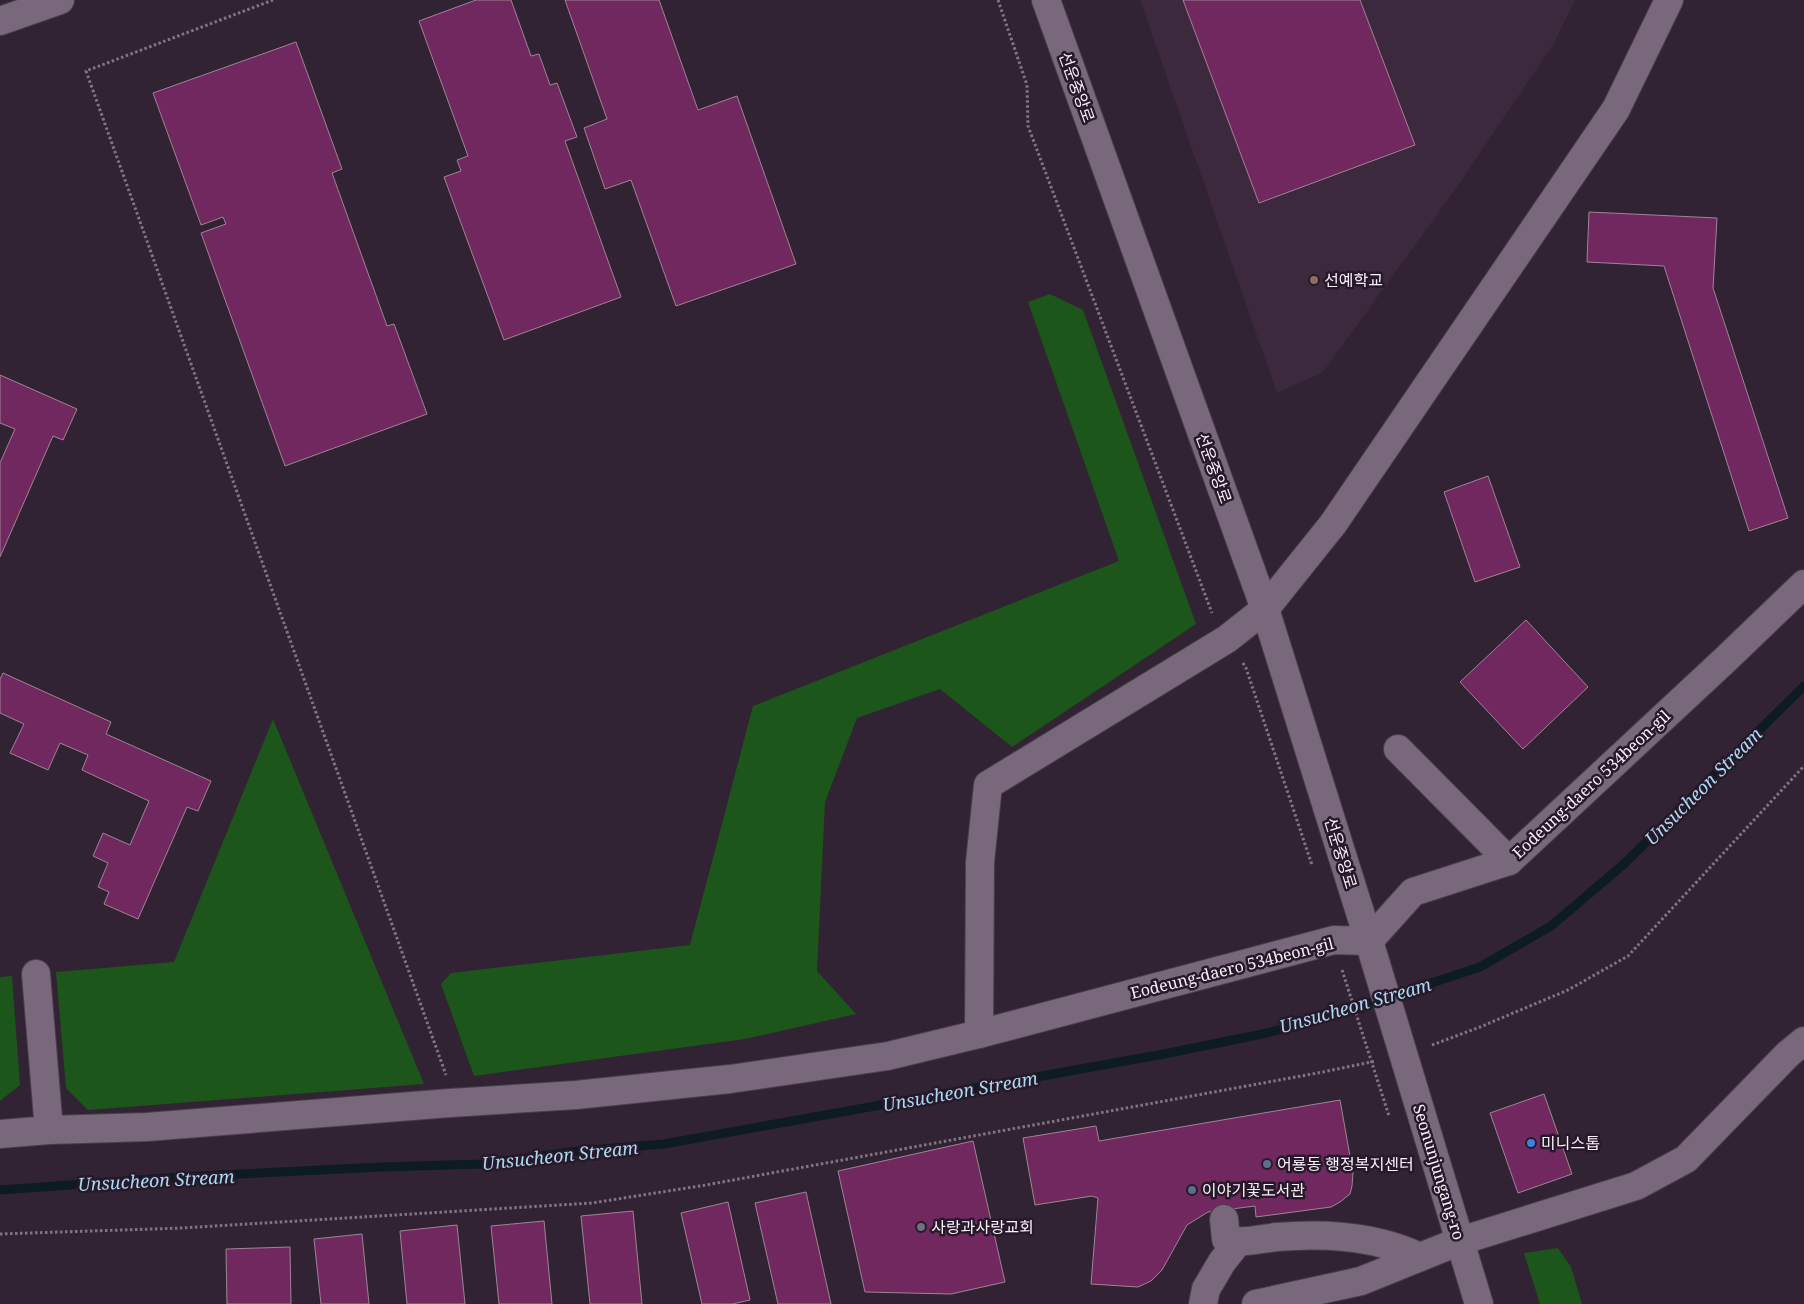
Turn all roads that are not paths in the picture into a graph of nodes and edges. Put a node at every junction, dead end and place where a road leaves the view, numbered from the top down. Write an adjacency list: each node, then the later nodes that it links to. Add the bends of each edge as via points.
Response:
1 (1046, 0): 6 (street, 선운중앙로)
2 (1669, 0): 6 (street, via 1616,109 1334,524)
3 (50, 2): 4 (street)
4 (0, 22)
5 (1804, 584): 8 (street, Eodeung-daero 534beon-gil)
6 (1265, 609): 9 (street, 선운중앙로); 11 (street, via 1227,639 988,785 980,862)
7 (1398, 749): 8 (street)
8 (1509, 861): 9 (street, Eodeung-daero 534beon-gil, via 1413,892)
9 (1371, 948): 11 (street, Eodeung-daero 534beon-gil, via 1335,946); 13 (street, 선운중앙로)
10 (36, 974): 14 (street)
11 (978, 1034): 14 (street, Eodeung-daero 534beon-gil, via 888,1056 730,1079 576,1095 147,1127)
12 (1804, 1041): 16 (street, via 1686,1159 1636,1186)
13 (1401, 1048): 16 (street, Seonunjungang-ro)
14 (49, 1130): 15 (street, Eodeung-daero 534beon-gil)
15 (0, 1134)
16 (1460, 1241): 17 (street); 20 (street, Seonunjungang-ro)
17 (1420, 1257): 18 (street, via 1402,1248 1338,1236 1276,1237 1230,1231 1222,1262 1206,1289); 19 (street, via 1361,1281)
18 (1203, 1304)
19 (1256, 1304)
20 (1478, 1304)

